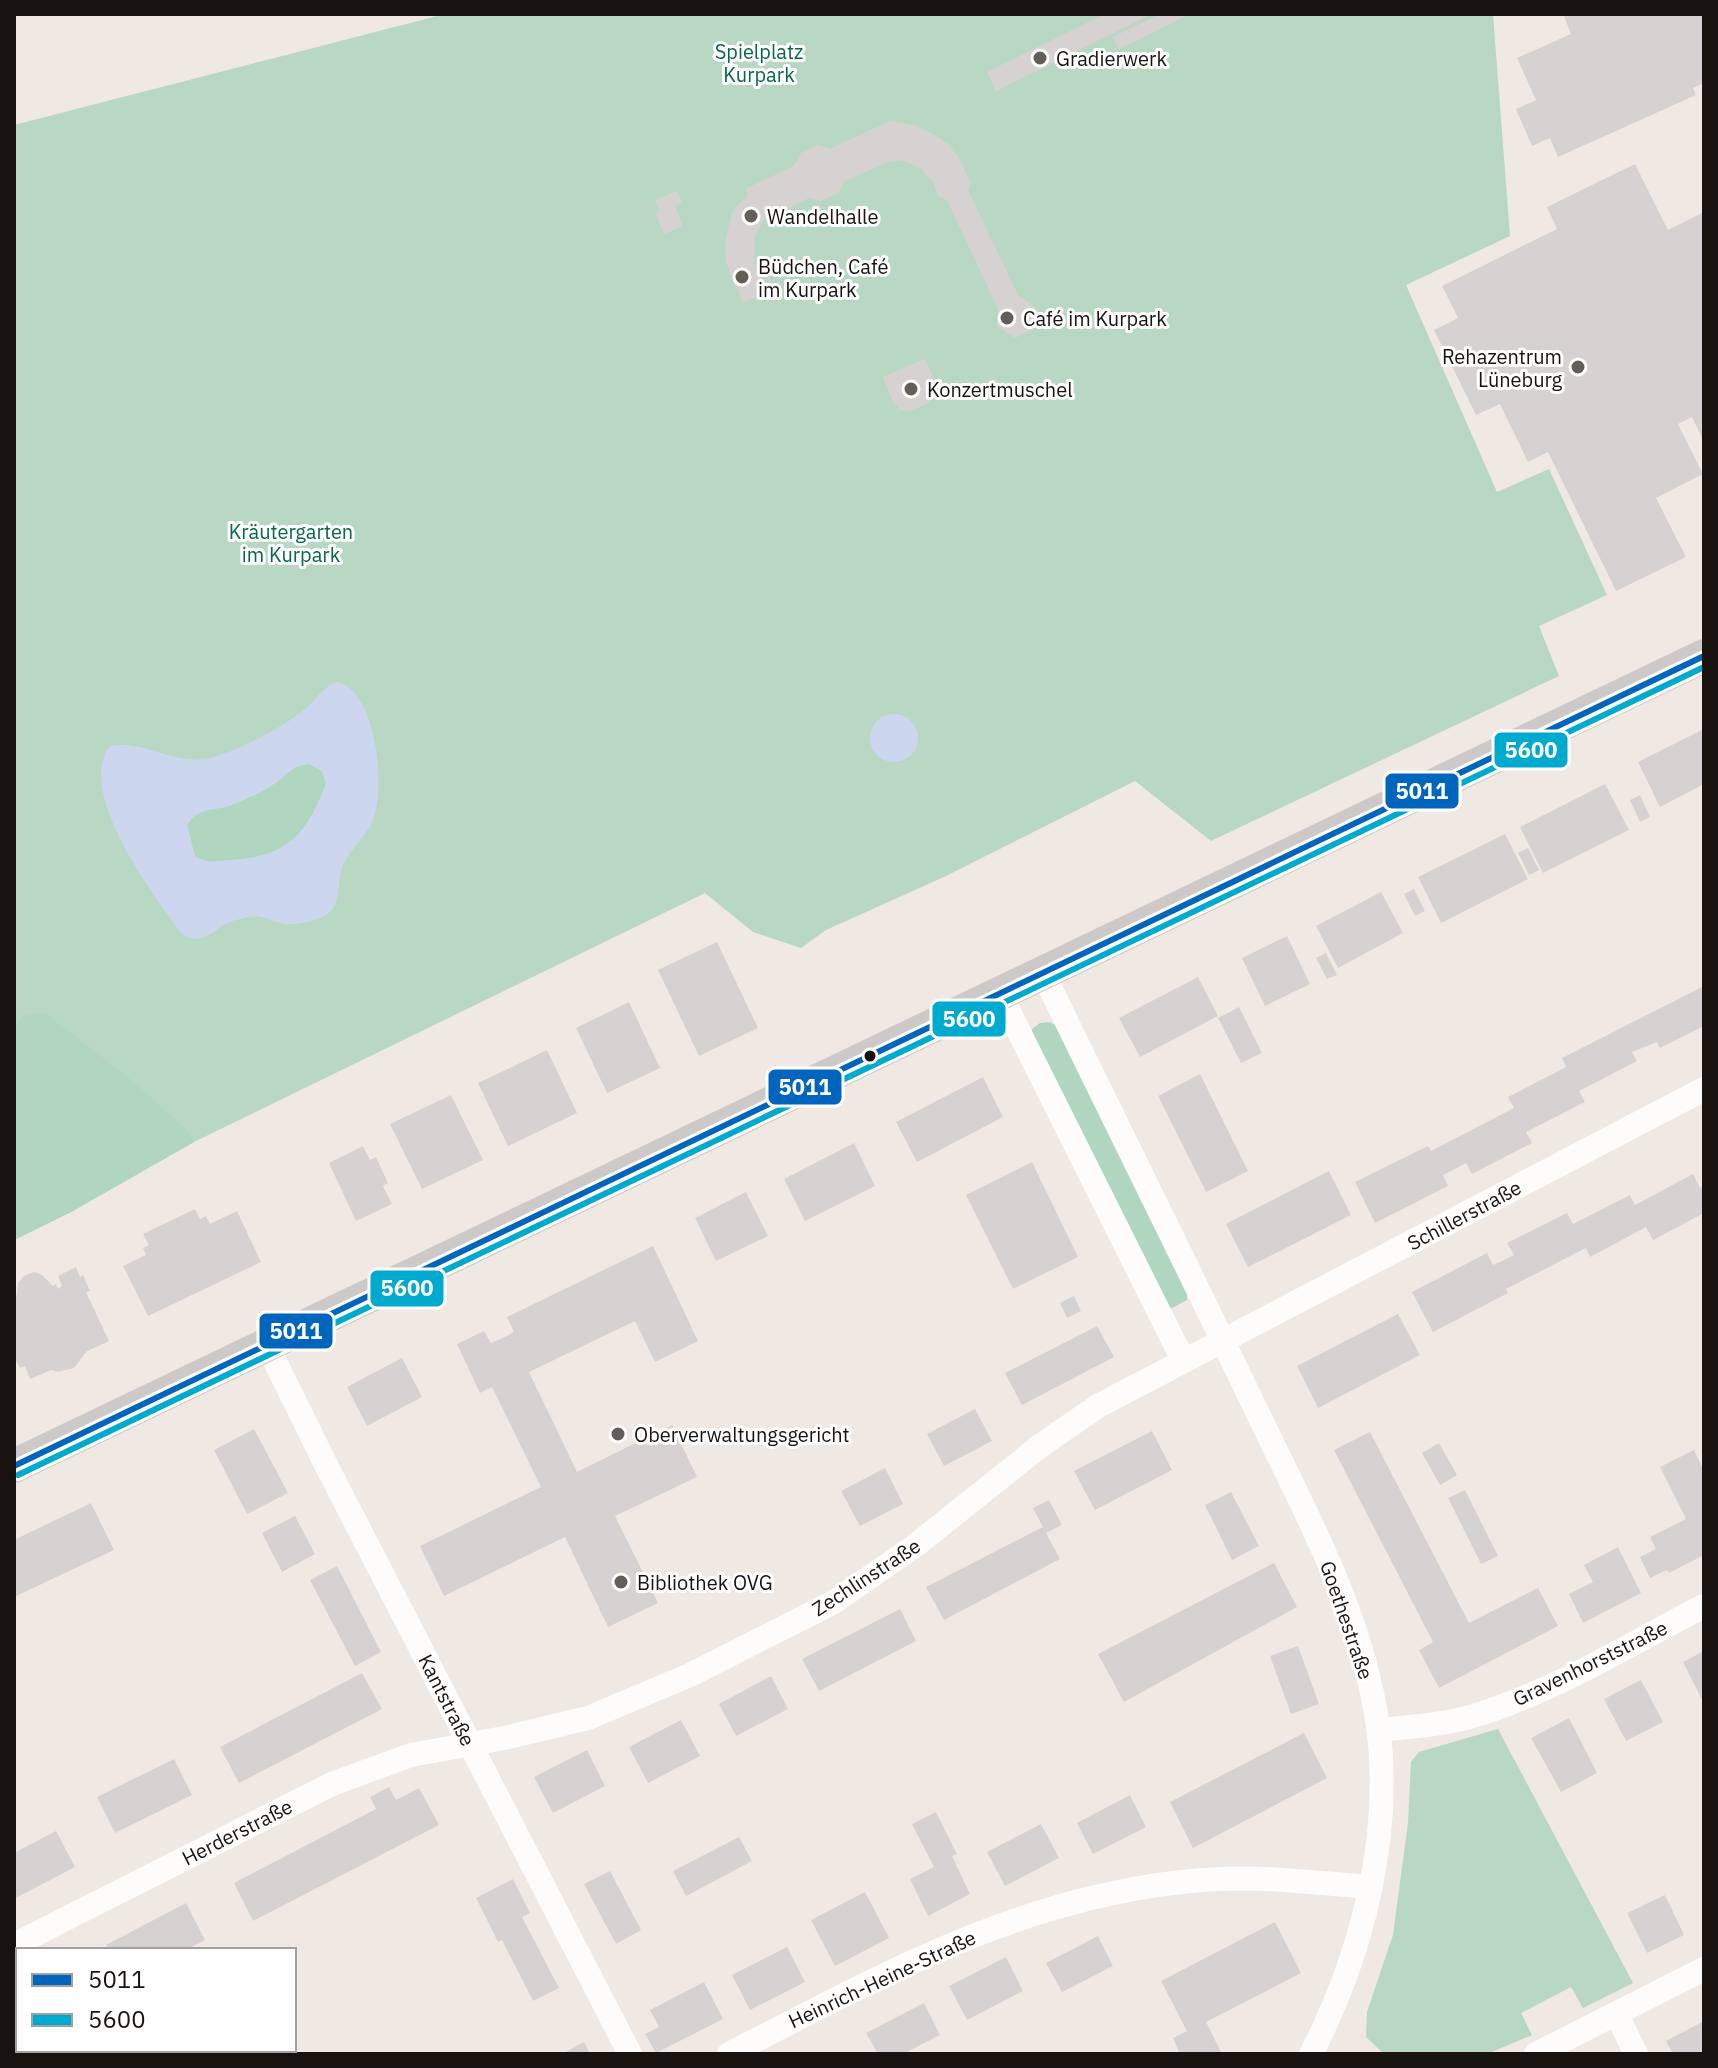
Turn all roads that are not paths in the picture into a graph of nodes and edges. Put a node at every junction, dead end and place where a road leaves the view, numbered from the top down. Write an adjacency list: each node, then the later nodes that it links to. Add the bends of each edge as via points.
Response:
1 (1704, 656): 2 (street)
2 (1043, 973): 3 (street); 5 (street, Goethestraße)
3 (1000, 994): 6 (street); 7 (street)
4 (1704, 1089): 5 (street, Schillerstraße)
5 (1223, 1340): 7 (street); 10 (street, Goethestraße, via 1342,1596 1361,1647)
6 (267, 1345): 8 (street); 11 (street, Kantstraße)
7 (1183, 1360): 11 (street, Zechlinstraße, via 1098,1406 1040,1446 916,1545 834,1602 690,1675 588,1718)
8 (14, 1466)
9 (1704, 1606): 10 (street, Gravenhorststraße, via 1531,1695 1469,1717)
10 (1379, 1730): 12 (street, Goethestraße, via 1380,1806)
11 (469, 1744): 13 (street, Herderstraße, via 411,1755 332,1784); 17 (street, Kantstraße)
12 (1371, 1887): 16 (street, Goethestraße, via 1356,1947); 18 (street, Heinrich-Heine-Straße, via 1205,1879 1086,1897 920,1957)
13 (14, 1945)
14 (1704, 1969): 15 (street)
15 (1617, 2015): 19 (street); 20 (street)
16 (1314, 2053)
17 (630, 2054)
18 (729, 2054)
19 (1536, 2054)
20 (1636, 2054)

